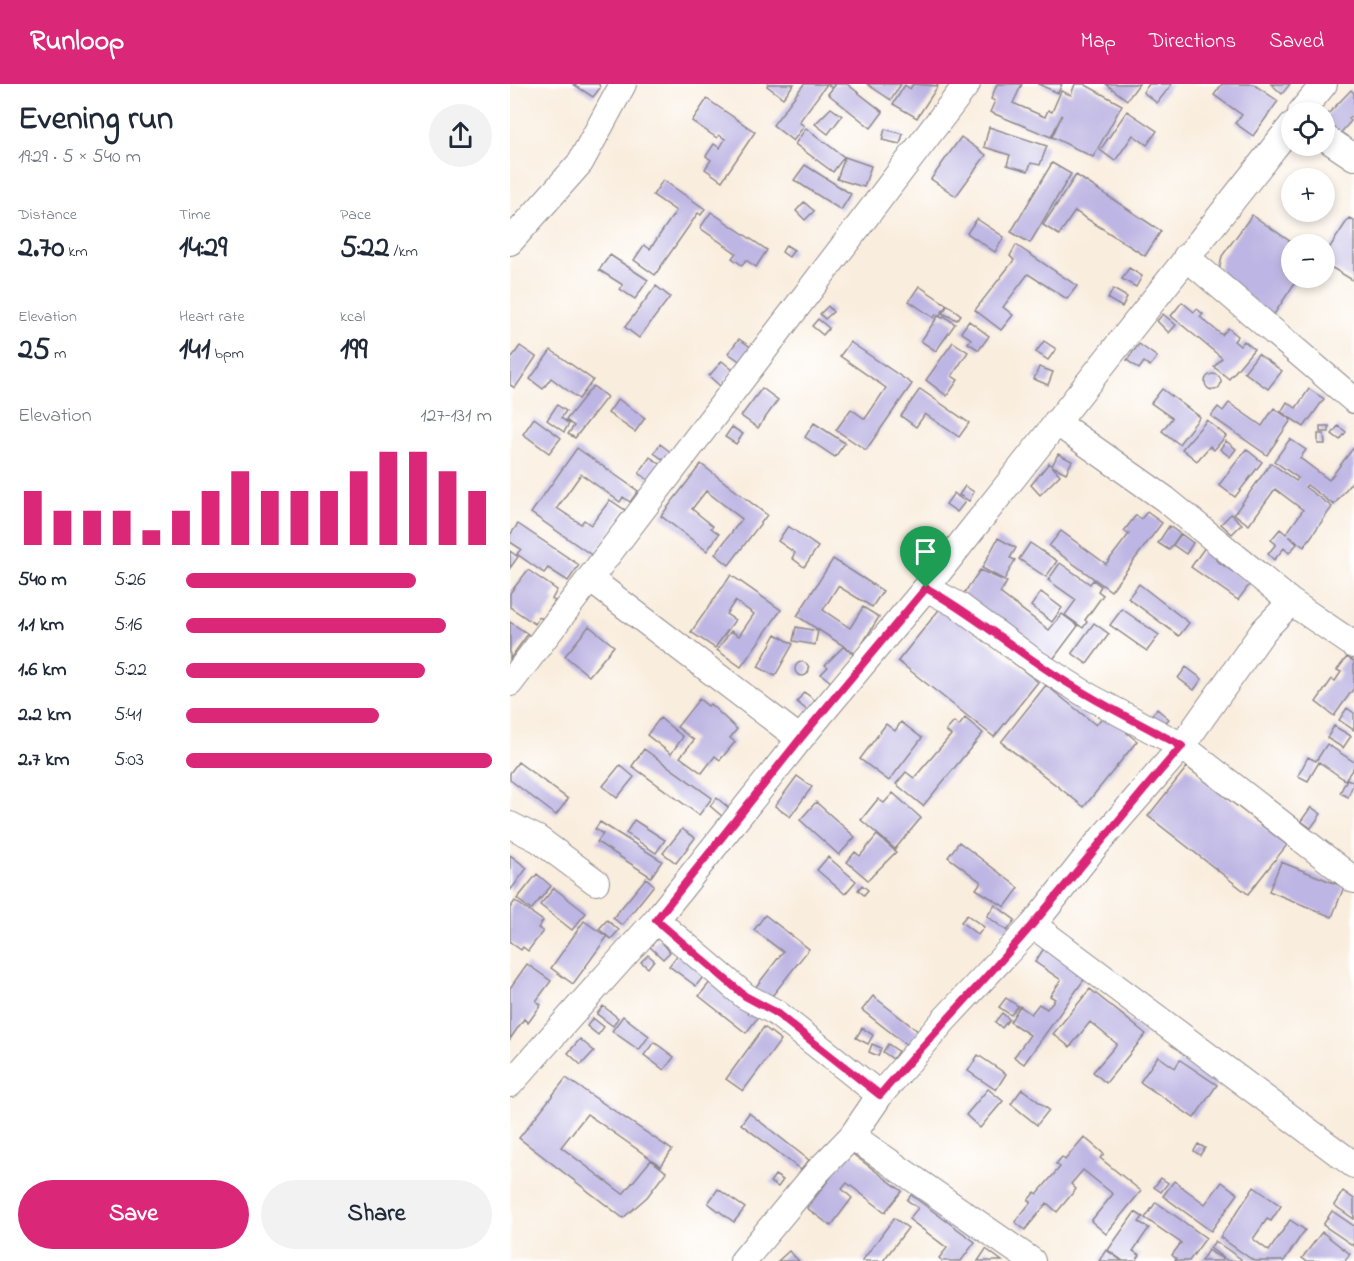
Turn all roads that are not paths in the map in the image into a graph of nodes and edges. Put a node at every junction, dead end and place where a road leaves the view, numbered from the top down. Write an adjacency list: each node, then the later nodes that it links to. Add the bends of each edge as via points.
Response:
1 (623, 84): 8 (street, via 580,163)
2 (967, 84): 12 (street)
3 (1324, 84): 4 (street)
4 (1309, 102)
5 (1281, 139): 9 (street)
6 (1335, 144): 7 (street)
7 (1354, 157)
8 (510, 242)
9 (1186, 256): 10 (street); 11 (street)
10 (1354, 400)
11 (1056, 422): 13 (street); 14 (street, via 1165,499)
12 (590, 579): 16 (street); 17 (street)
13 (926, 588): 17 (street); 18 (street, via 1090,697)
14 (1291, 602): 15 (street); 18 (street, via 1264,630)
15 (1354, 645)
16 (510, 683)
17 (800, 739): 22 (street)
18 (1182, 746): 20 (street); 23 (street)
19 (510, 825): 21 (street, via 538,839)
20 (1354, 880)
21 (596, 882)
22 (656, 920): 24 (street); 25 (street, via 745,996 783,1018)
23 (1033, 925): 25 (street); 27 (street)
24 (510, 1083)
25 (880, 1095): 26 (street)
26 (852, 1136): 28 (street); 29 (street)
27 (1354, 1165)
28 (743, 1261)
29 (1032, 1261)

